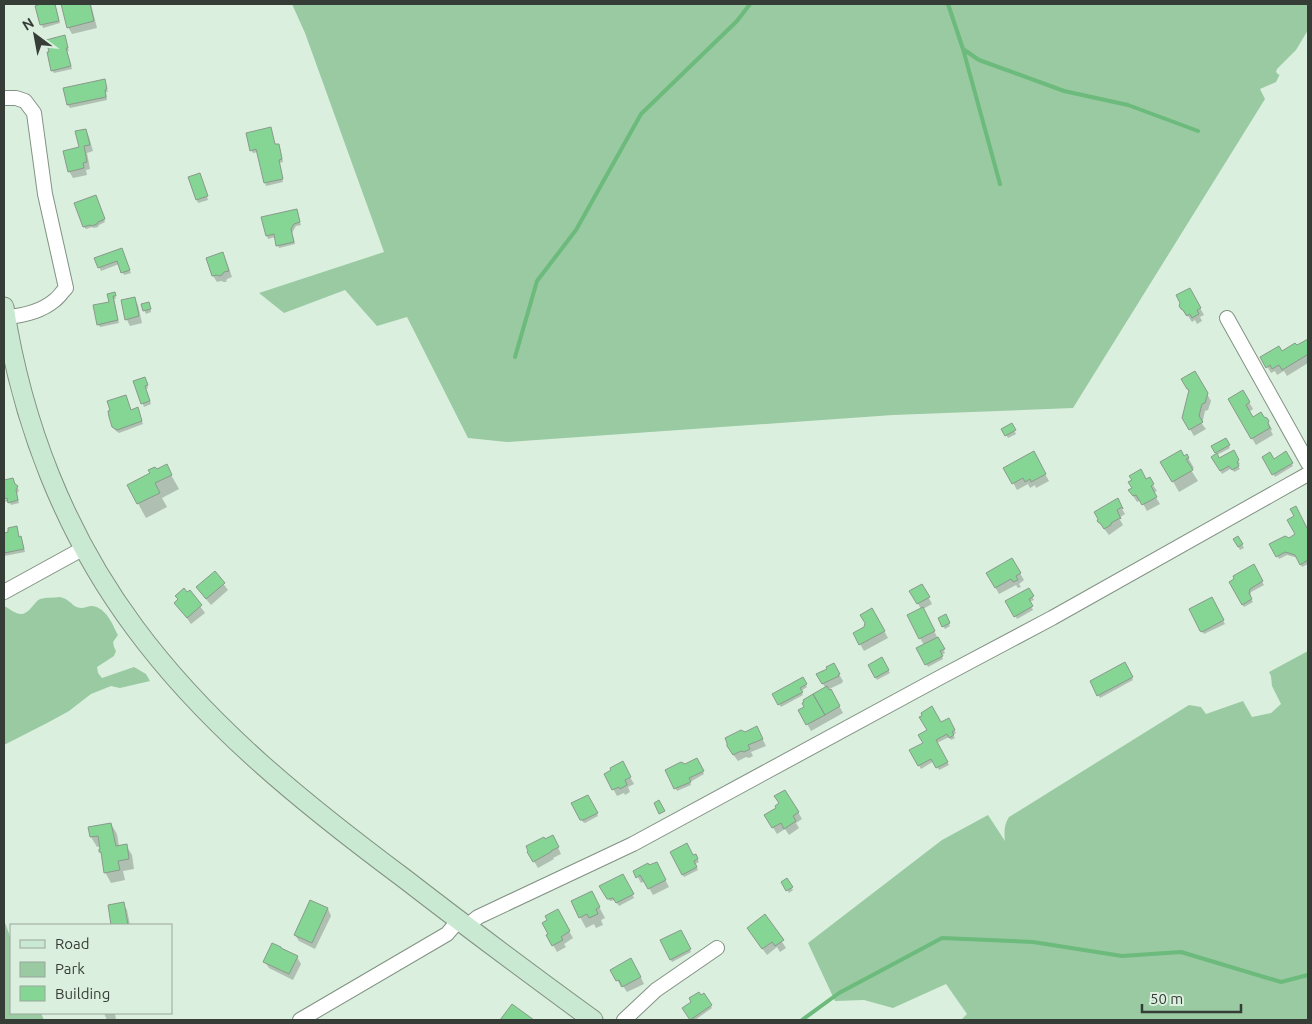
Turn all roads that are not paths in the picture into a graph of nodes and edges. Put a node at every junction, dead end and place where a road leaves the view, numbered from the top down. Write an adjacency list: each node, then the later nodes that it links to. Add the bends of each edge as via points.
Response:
1 (4, 98): 2 (street, via 25,101 34,113 45,194 66,288 56,300 41,308)
2 (5, 312): 6 (street, via 35,437)
3 (1227, 318): 4 (street)
4 (1308, 463)
5 (1308, 474): 8 (street, via 1052,618 633,844)
6 (84, 548): 7 (street); 8 (street, via 136,629 222,726 354,841)
7 (4, 592)
8 (463, 923): 10 (street); 11 (street)
9 (717, 948): 12 (street, via 656,990)
10 (300, 1020)
11 (593, 1020)
12 (624, 1020)

